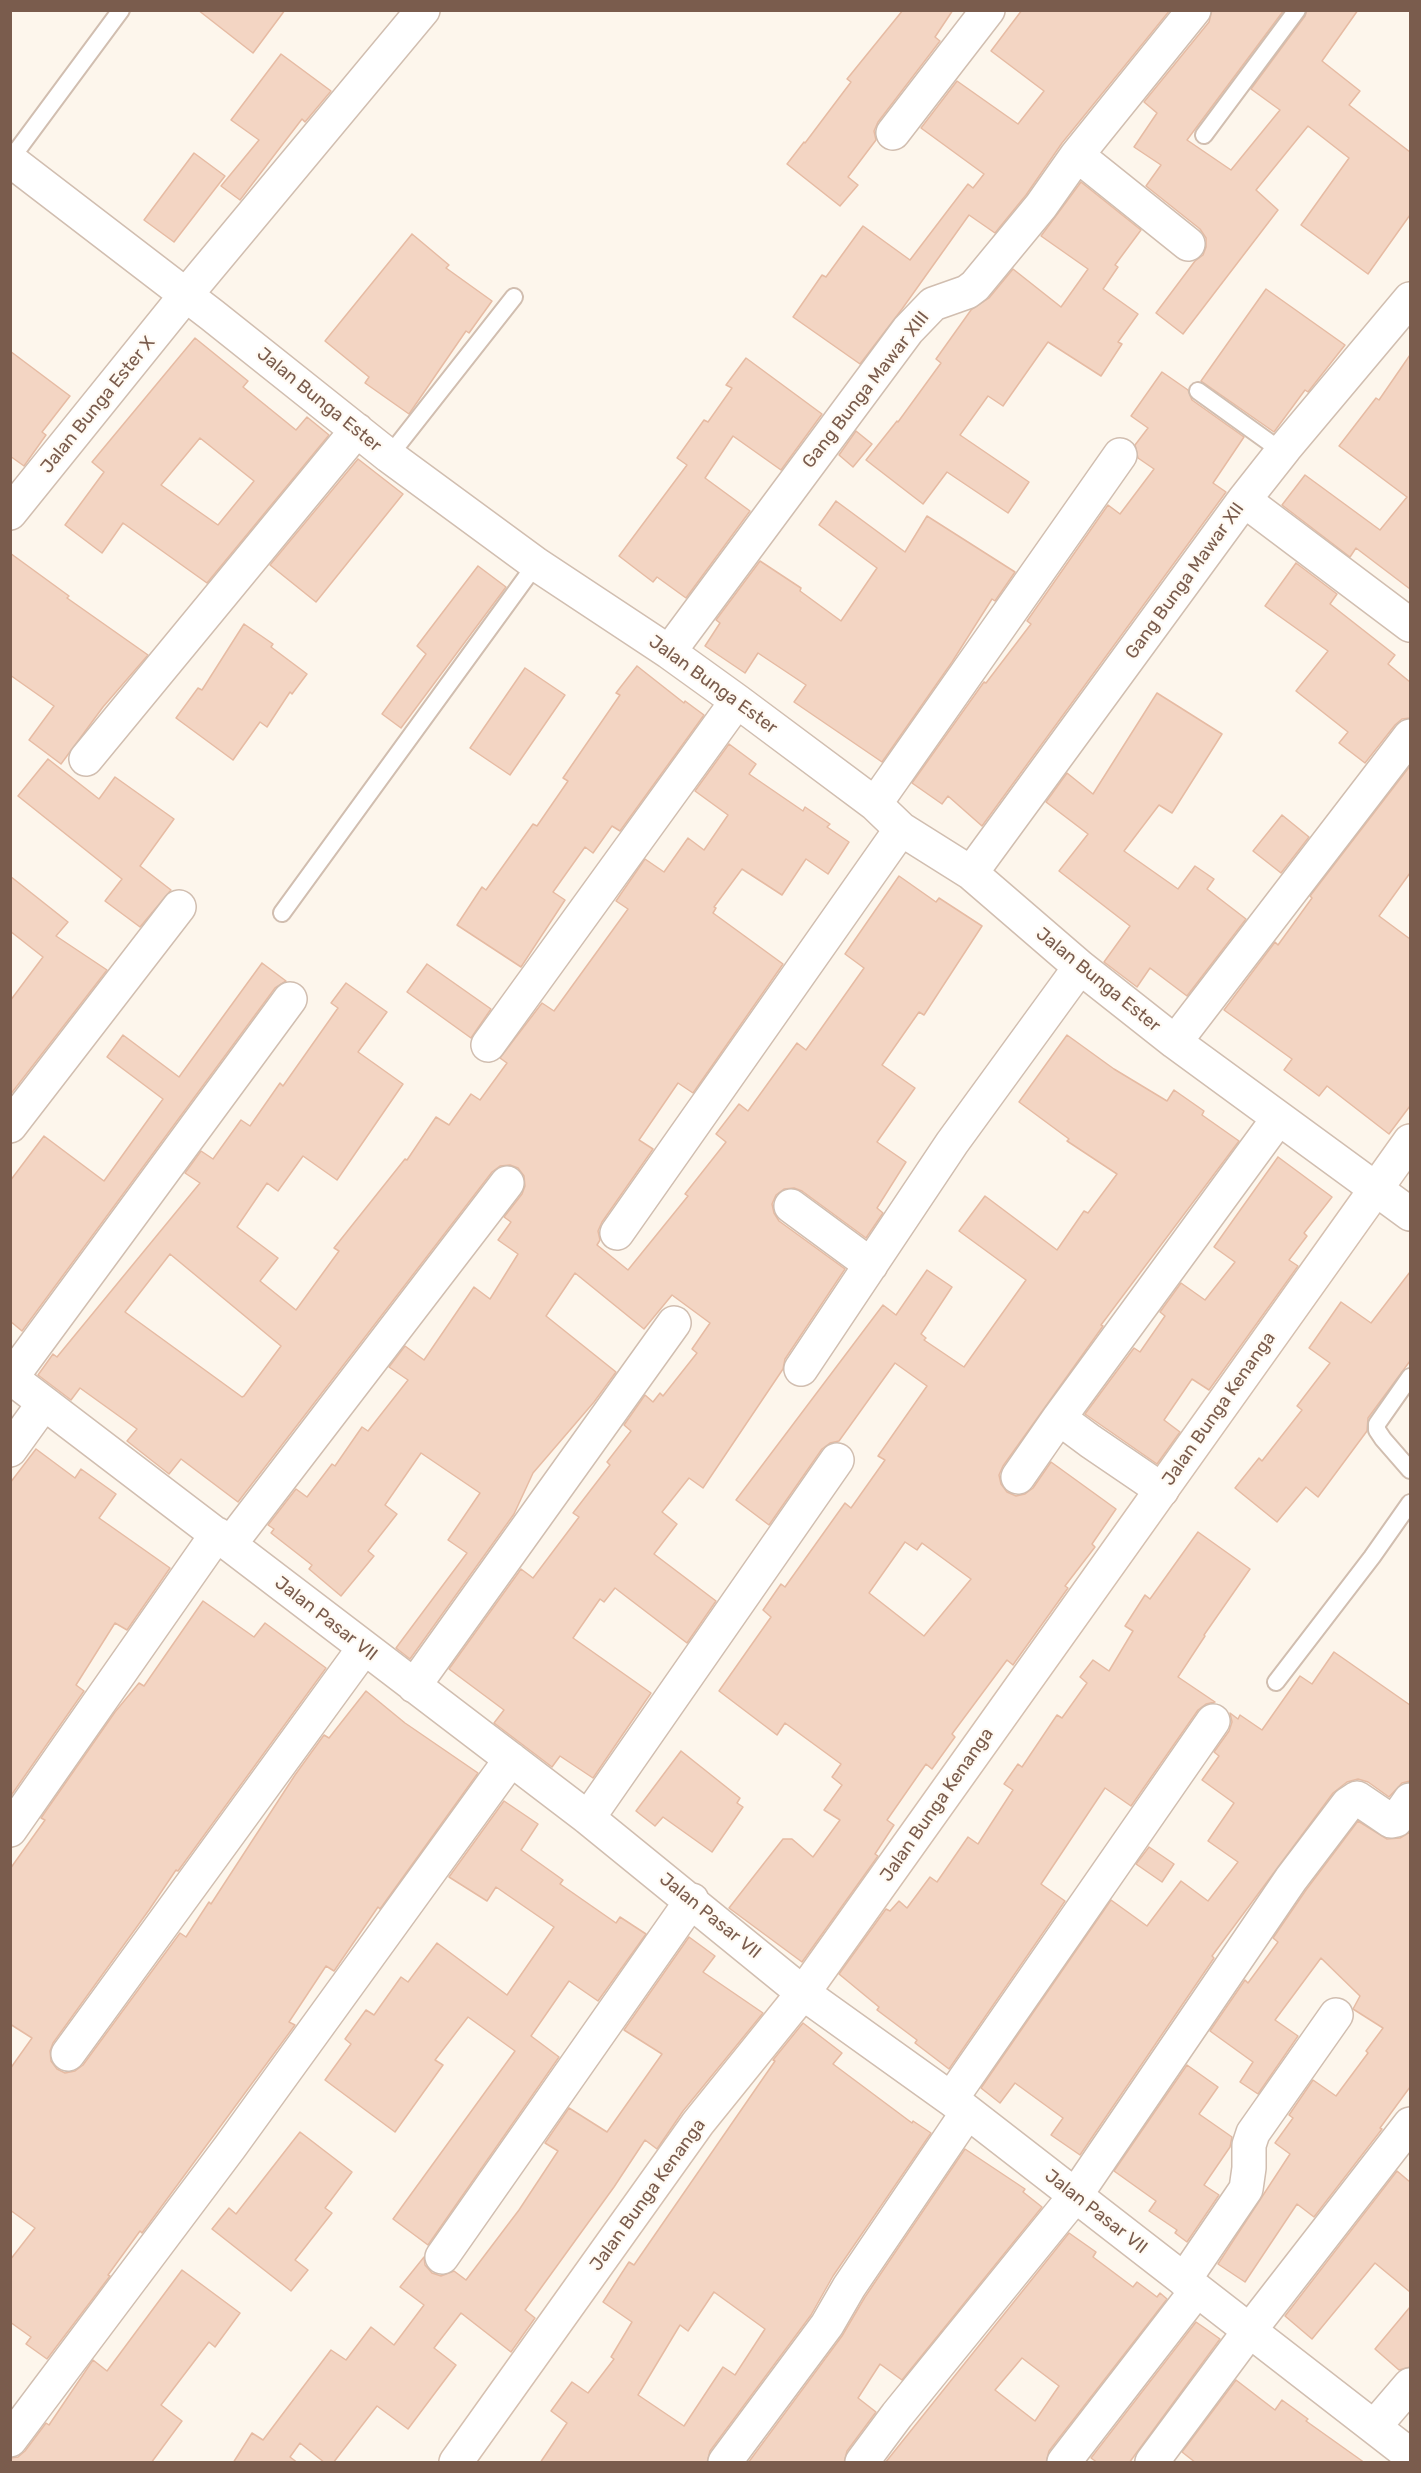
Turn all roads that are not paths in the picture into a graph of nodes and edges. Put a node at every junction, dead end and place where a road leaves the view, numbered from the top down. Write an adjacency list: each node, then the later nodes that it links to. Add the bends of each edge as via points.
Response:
1 (121, 10): 9 (lane)
2 (423, 10): 11 (street, Jalan Bunga Ester X)
3 (988, 10): 6 (street)
4 (1194, 10): 8 (street, Gang Bunga Mawar XIII)
5 (1297, 10): 7 (lane)
6 (893, 133)
7 (1204, 135)
8 (1077, 155): 10 (street); 23 (street, Gang Bunga Mawar XIII, via 975,286 933,304 908,330)
9 (10, 160): 11 (street, Jalan Bunga Ester)
10 (1188, 244)
11 (185, 296): 15 (street, Jalan Bunga Ester); 20 (street, Jalan Bunga Ester X)
12 (514, 297): 18 (lane)
13 (1410, 299): 16 (street, Gang Bunga Mawar XII)
14 (1198, 391): 16 (lane, via 1273,445)
15 (357, 430): 18 (street, Jalan Bunga Ester); 26 (street)
16 (1285, 448): 19 (street, Gang Bunga Mawar XII)
17 (1120, 455): 27 (street)
18 (389, 456): 21 (street, Jalan Bunga Ester)
19 (1244, 500): 22 (street); 29 (street, Gang Bunga Mawar XII)
20 (10, 513)
21 (536, 564): 23 (street, Jalan Bunga Ester); 31 (lane)
22 (1410, 625)
23 (669, 651): 24 (street, Jalan Bunga Ester)
24 (737, 701): 27 (street, Jalan Bunga Ester); 35 (street)
25 (1410, 736): 34 (street)
26 (86, 759)
27 (875, 804): 28 (street, Jalan Bunga Ester)
28 (901, 829): 29 (street, Jalan Bunga Ester); 43 (street)
29 (971, 873): 32 (street, Jalan Bunga Ester)
30 (179, 907): 37 (street)
31 (282, 913)
32 (1080, 967): 34 (street, Jalan Bunga Ester); 44 (street, via 952,1143)
33 (290, 999): 48 (street)
34 (1175, 1042): 36 (street, Jalan Bunga Ester)
35 (488, 1045)
36 (1278, 1119): 40 (street, Jalan Bunga Ester); 50 (street)
37 (10, 1126)
38 (1410, 1141): 40 (street, Jalan Bunga Kenanga)
39 (507, 1183): 57 (street)
40 (1377, 1188): 42 (street, Jalan Bunga Ester); 55 (street, Jalan Bunga Kenanga)
41 (791, 1206): 44 (street)
42 (1410, 1214)
43 (617, 1233)
44 (871, 1265): 46 (street)
45 (674, 1323): 60 (street)
46 (801, 1369)
47 (1410, 1377): 53 (lane, via 1377,1424 1383,1439)
48 (11, 1378): 49 (street, Jalan Pasar VII)
49 (44, 1403): 51 (street); 57 (street, Jalan Pasar VII)
50 (1059, 1418): 54 (street); 55 (street)
51 (10, 1450)
52 (837, 1460): 64 (street)
53 (1410, 1470)
54 (1018, 1477)
55 (1162, 1490): 67 (street, Jalan Bunga Kenanga)
56 (1410, 1503): 59 (lane)
57 (223, 1539): 58 (street, Jalan Pasar VII); 65 (street)
58 (364, 1648): 60 (street, Jalan Pasar VII); 69 (street)
59 (1276, 1682)
60 (414, 1686): 62 (street, Jalan Pasar VII)
61 (1213, 1721): 70 (street)
62 (511, 1759): 64 (street, Jalan Pasar VII); 78 (street, via 223,2157)
63 (1410, 1800): 72 (street, via 1396,1820 1391,1821 1357,1798 1348,1804 1291,1879)
64 (588, 1818): 66 (street, Jalan Pasar VII)
65 (10, 1830)
66 (692, 1900): 67 (street, Jalan Pasar VII); 73 (street)
67 (803, 1993): 70 (street, Jalan Pasar VII); 80 (street, Jalan Bunga Kenanga, via 698,2123)
68 (1336, 2015): 74 (street, via 1253,2133 1246,2189)
69 (68, 2054)
70 (959, 2106): 72 (street, Jalan Pasar VII); 81 (street, via 827,2325)
71 (1410, 2124): 75 (street)
72 (1075, 2196): 74 (street, Jalan Pasar VII); 82 (street)
73 (442, 2257)
74 (1190, 2285): 75 (street, Jalan Pasar VII); 83 (street)
75 (1250, 2330): 77 (street, Jalan Pasar VII); 84 (street)
76 (1410, 2385): 77 (street)
77 (1374, 2427): 79 (street, Jalan Pasar VII)
78 (10, 2440)
79 (1403, 2456)
80 (456, 2463)
81 (725, 2463)
82 (862, 2463)
83 (1064, 2463)
84 (1152, 2463)

